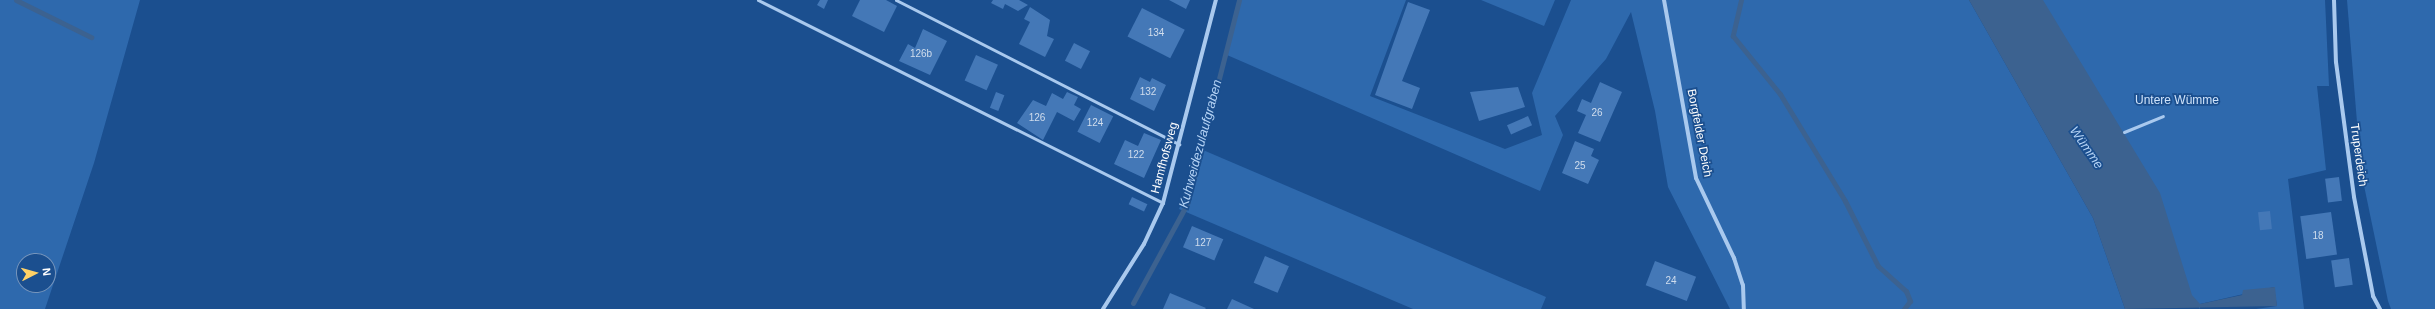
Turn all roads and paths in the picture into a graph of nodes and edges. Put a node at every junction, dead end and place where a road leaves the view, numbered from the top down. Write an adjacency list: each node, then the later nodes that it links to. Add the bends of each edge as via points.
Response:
1 (758, 0): 9 (lane)
2 (896, 0): 8 (lane)
3 (1216, 0): 8 (street, Hamfhofsweg)
4 (1664, 0): 11 (street, Borgfelder Deich, via 1696,178 1744,285)
5 (2334, 0): 12 (street, Truperdeich, via 2337,69 2354,197 2373,296)
6 (2163, 116): 7 (lane)
7 (2124, 132)
8 (1179, 144): 9 (street, Hamfhofsweg)
9 (1163, 203): 10 (street, Hamfhofsweg, via 1144,244)
10 (1103, 309)
11 (1744, 309)
12 (2380, 309)

